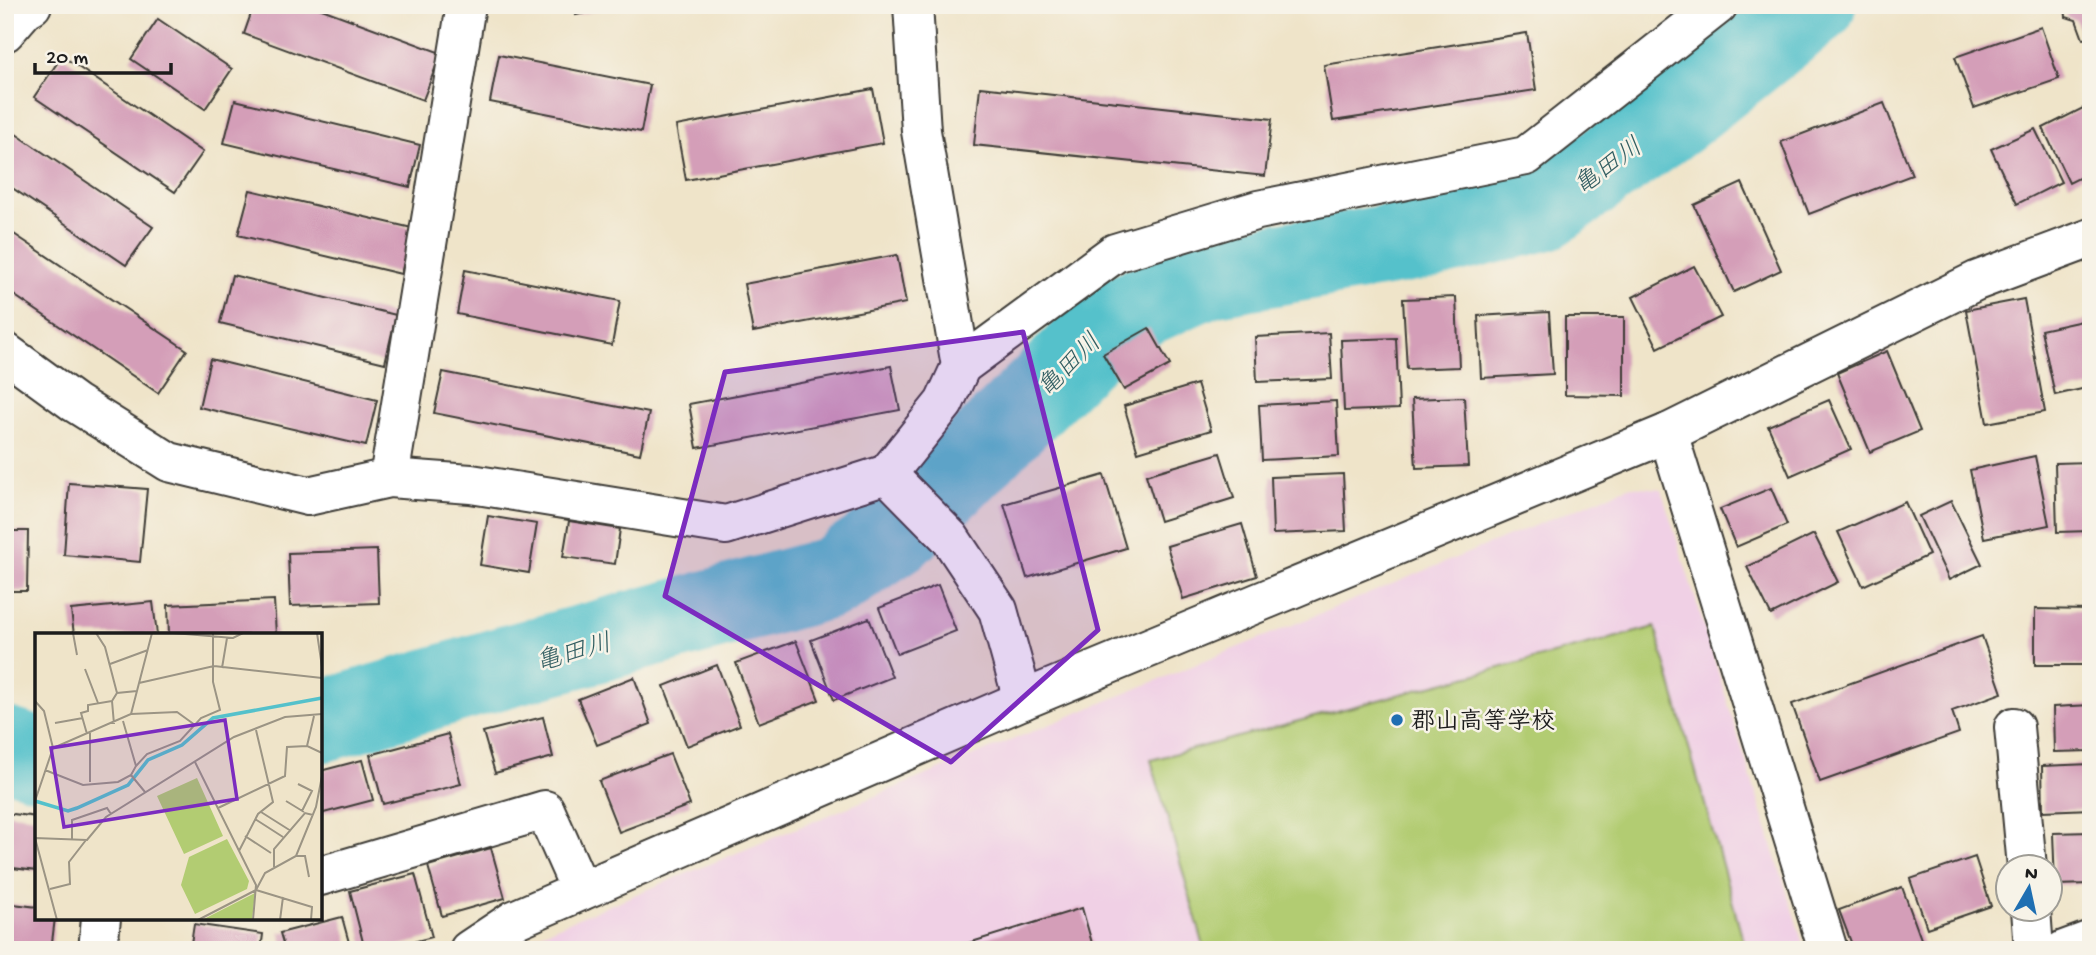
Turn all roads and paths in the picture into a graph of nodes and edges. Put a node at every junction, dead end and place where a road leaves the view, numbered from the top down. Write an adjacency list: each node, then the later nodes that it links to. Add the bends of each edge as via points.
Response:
1 (466, 5): 9 (street)
2 (913, 5): 6 (street, via 921,131)
3 (1717, 5): 6 (street, via 1526,156 1258,210 1115,253)
4 (2091, 238): 7 (street, via 1976,281)
5 (5, 352): 9 (street, via 169,462 308,496)
6 (961, 366): 8 (street, via 944,404)
7 (1668, 433): 10 (street); 20 (street)
8 (888, 475): 9 (street, via 726,525 471,484); 10 (street, via 950,538 998,610)
9 (389, 478)
10 (1023, 700): 14 (street)
11 (2014, 727): 12 (street)
12 (2026, 853)
13 (322, 875): 14 (street, via 545,810)
14 (581, 891): 19 (street, via 514,920)
15 (101, 920): 18 (street)
16 (2032, 923): 21 (street)
17 (2091, 940): 22 (street)
18 (97, 950)
19 (469, 950)
20 (1828, 950)
21 (2034, 950)
22 (2064, 950)

